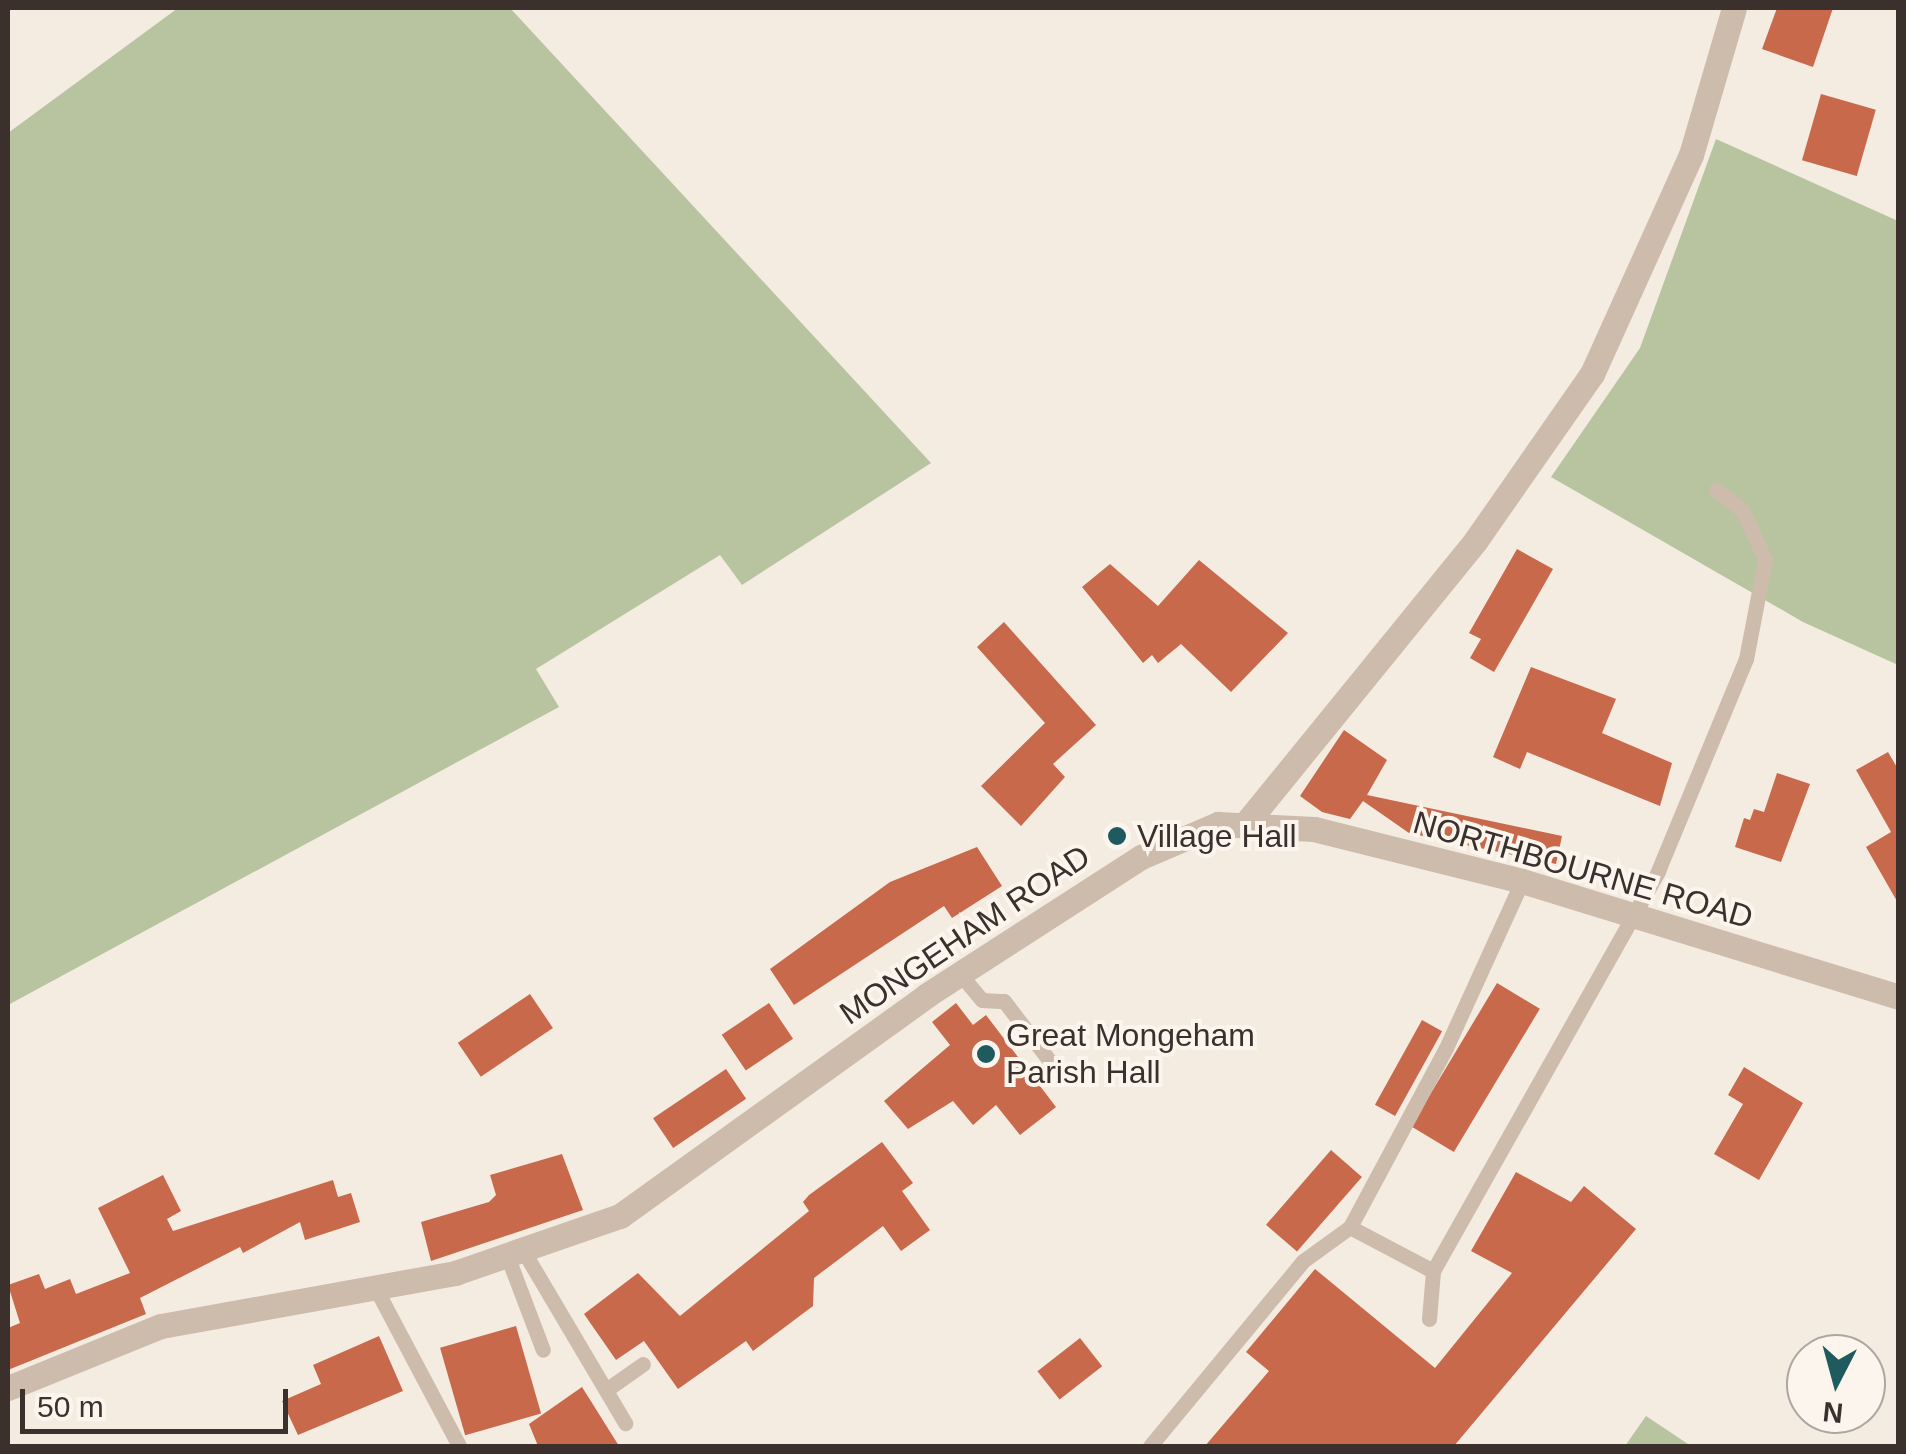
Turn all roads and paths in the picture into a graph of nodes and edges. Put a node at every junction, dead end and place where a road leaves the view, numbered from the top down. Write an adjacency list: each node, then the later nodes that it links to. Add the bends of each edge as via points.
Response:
1 (1734, 8): 3 (street, via 1691,155 1592,374 1476,540)
2 (1716, 490): 5 (lane, via 1749,519 1765,559 1759,621 1658,871)
3 (1247, 822): 4 (street, NORTHBOURNE ROAD, via 1314,829); 6 (street, MONGEHAM ROAD, via 1206,828 1140,857)
4 (1522, 881): 5 (street, NORTHBOURNE ROAD); 9 (lane, via 1446,1048)
5 (1628, 914): 7 (street, NORTHBOURNE ROAD); 11 (lane)
6 (960, 974): 8 (lane, via 982,1000 1004,1001); 10 (street, MONGEHAM ROAD, via 620,1216)
7 (1898, 997)
8 (1055, 1068)
9 (1350, 1227): 11 (lane); 20 (lane, via 1303,1262)
10 (516, 1256): 12 (street, MONGEHAM ROAD); 14 (lane); 17 (lane)
11 (1433, 1271): 13 (lane)
12 (376, 1289): 16 (street, MONGEHAM ROAD, via 161,1326); 19 (lane)
13 (1429, 1319)
14 (543, 1350)
15 (643, 1364): 17 (lane)
16 (8, 1388)
17 (606, 1390): 18 (lane)
18 (625, 1423)
19 (459, 1446)
20 (1150, 1446)

